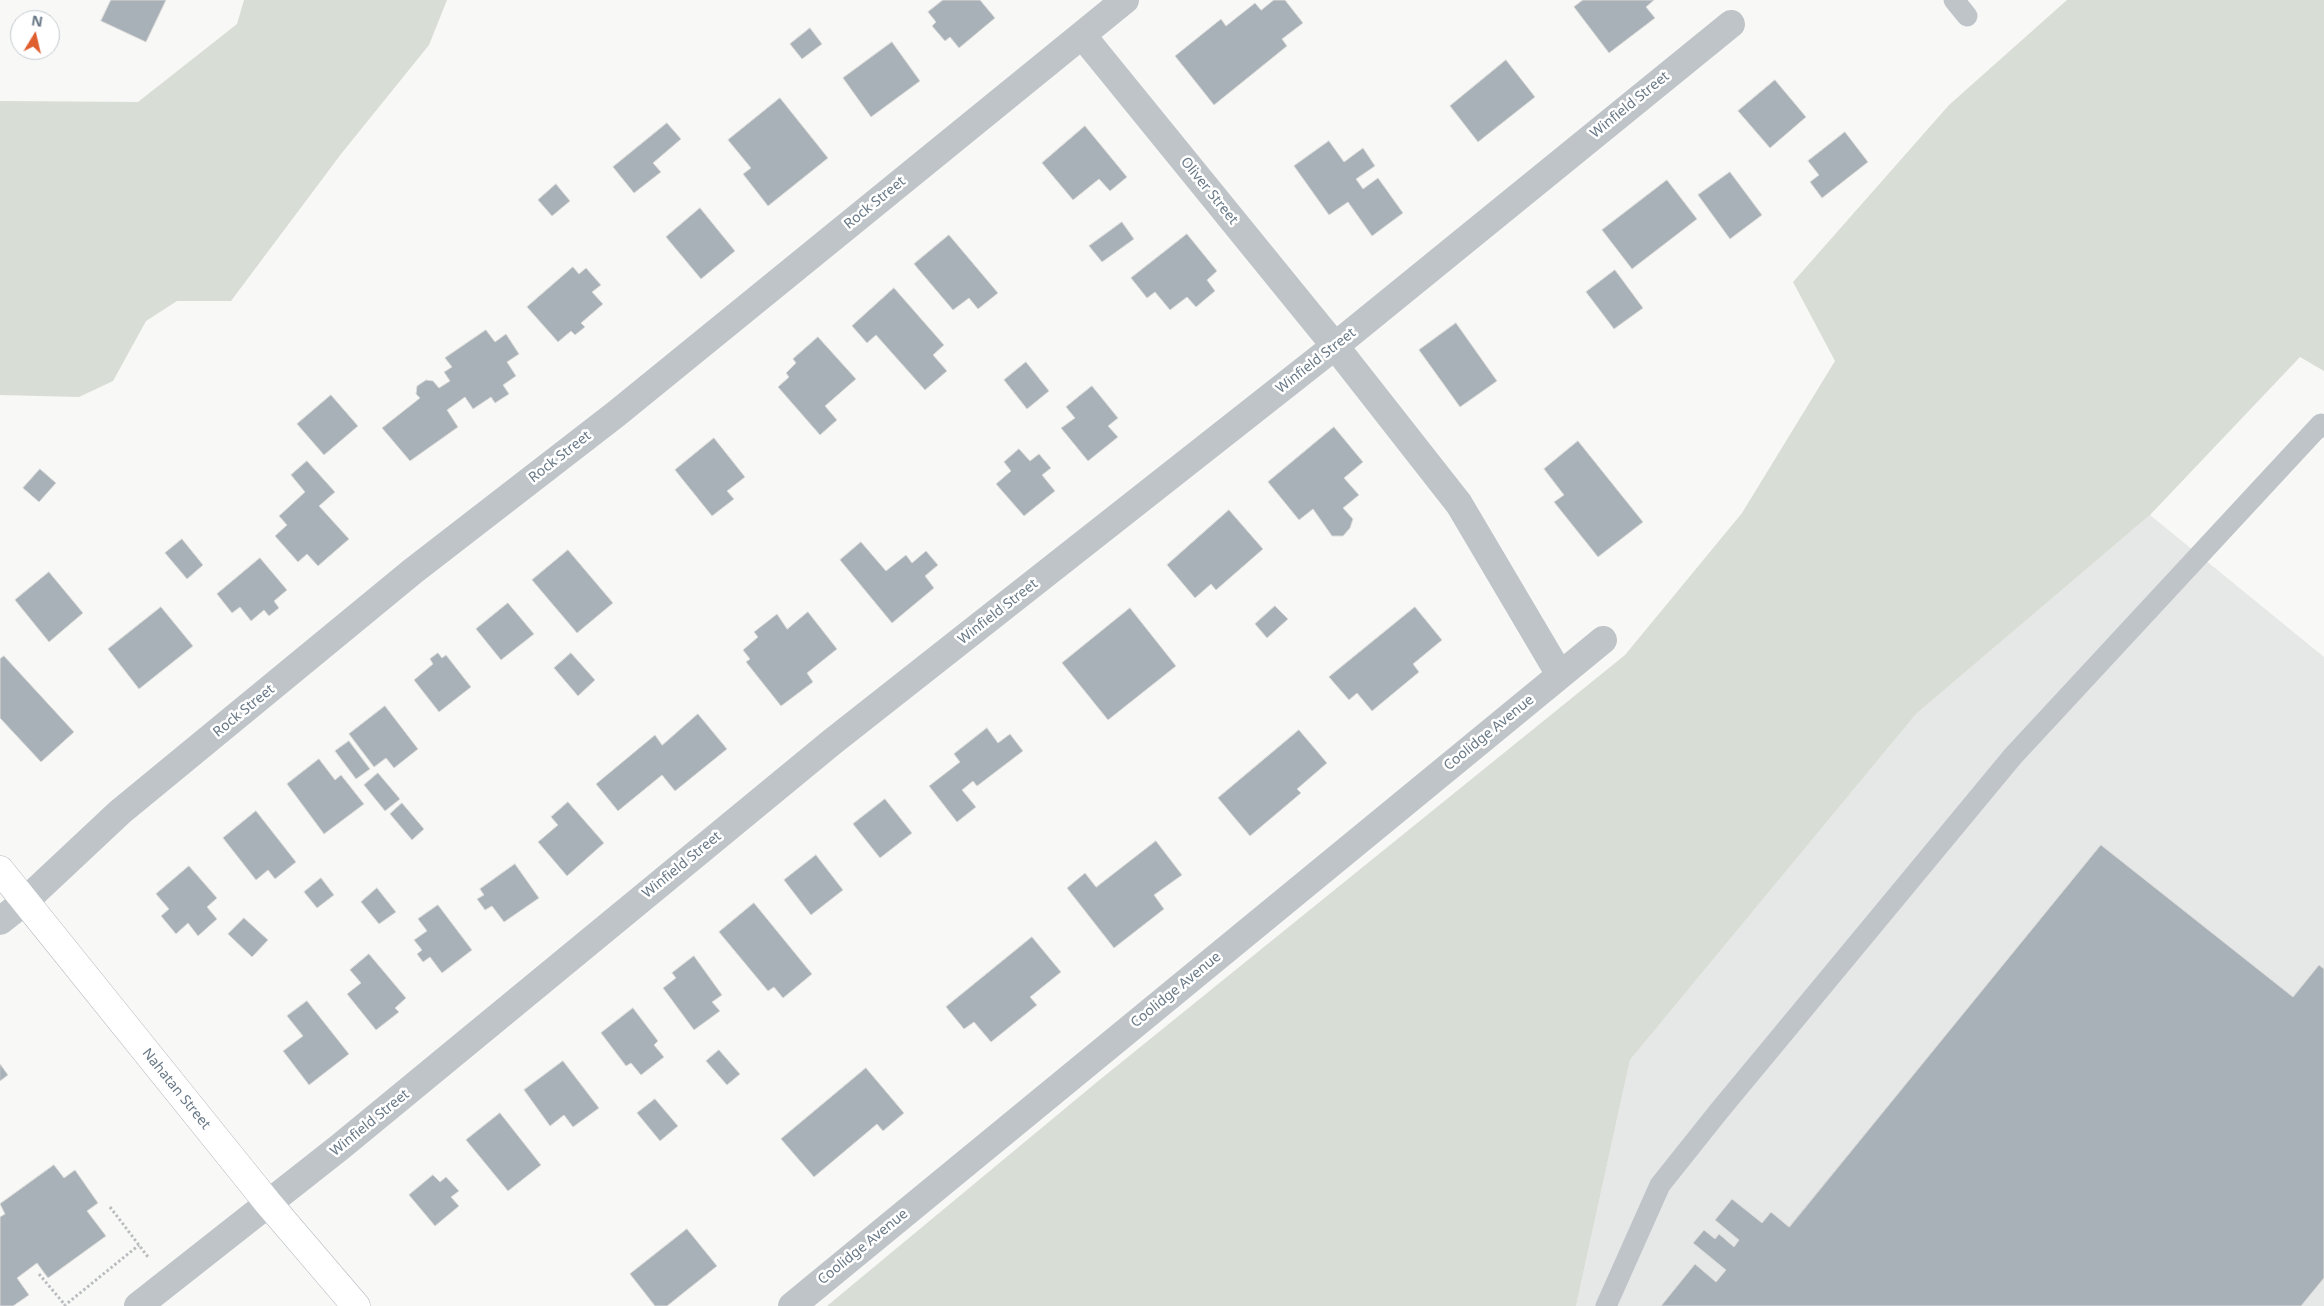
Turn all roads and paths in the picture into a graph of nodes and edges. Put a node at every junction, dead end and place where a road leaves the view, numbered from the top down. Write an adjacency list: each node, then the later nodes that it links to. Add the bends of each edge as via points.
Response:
1 (1125, 0): 3 (street, Rock Street)
2 (1730, 24): 4 (street, Winfield Street)
3 (1082, 35): 4 (street, Oliver Street); 9 (street, Rock Street, via 616,414 398,584 120,812)
4 (1335, 346): 7 (street, via 1459,504); 11 (street, Winfield Street, via 832,742)
5 (2324, 427): 20 (lane, via 2321,424 2013,756 1719,1111 1660,1185)
6 (1603, 640): 7 (street, Coolidge Avenue)
7 (1560, 674): 19 (street, Coolidge Avenue)
8 (0, 870): 9 (main road, Nahatan Street)
9 (24, 902): 10 (street, Rock Street); 11 (main road, Nahatan Street)
10 (0, 921)
11 (268, 1203): 17 (street, Winfield Street); 18 (main road, Nahatan Street)
12 (110, 1207): 13 (path)
13 (139, 1245): 14 (path); 16 (path)
14 (149, 1258)
15 (39, 1274): 16 (path)
16 (65, 1306)
17 (138, 1306)
18 (356, 1306)
19 (792, 1306)
20 (1606, 1306)

